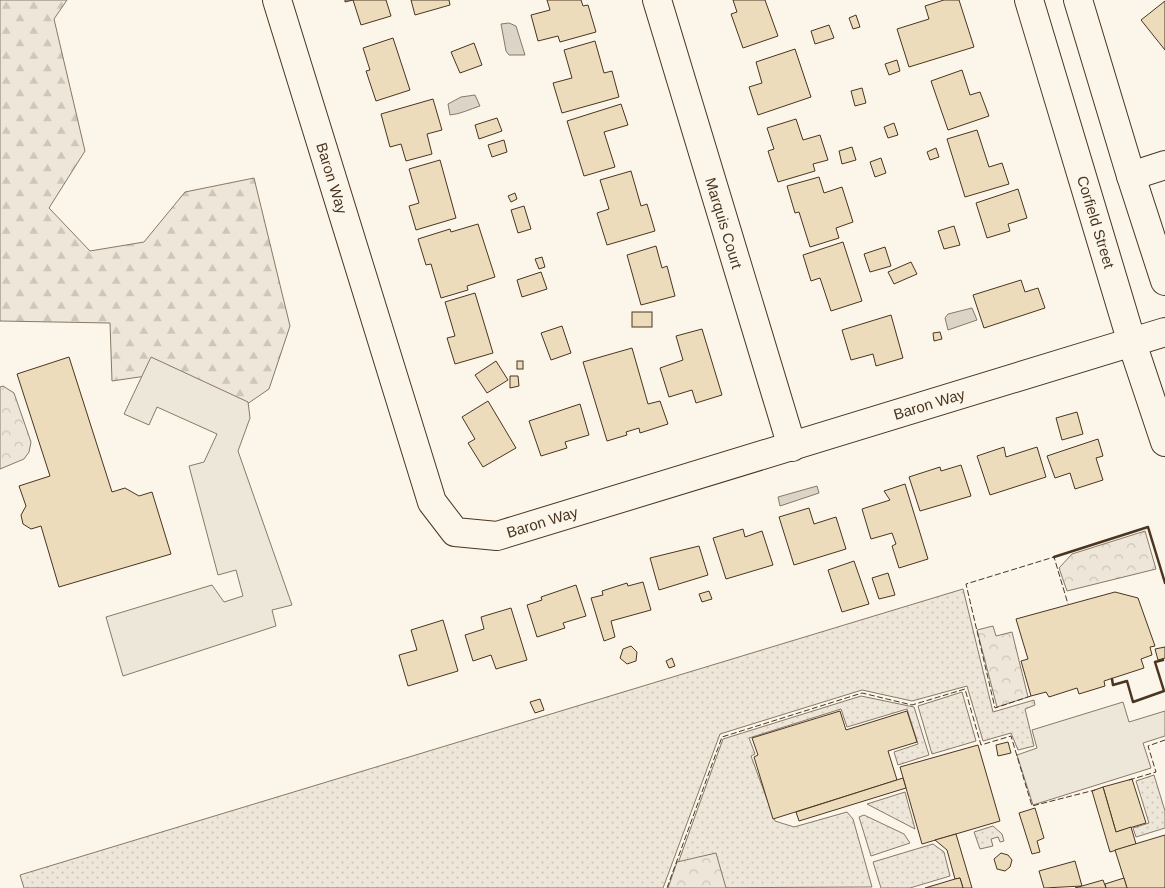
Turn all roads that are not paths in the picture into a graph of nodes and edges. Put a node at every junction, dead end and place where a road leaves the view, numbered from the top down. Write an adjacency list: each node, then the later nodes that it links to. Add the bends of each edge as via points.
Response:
1 (277, 0): 11 (street, Baron Way, via 432,502 455,532 497,536)
2 (656, 0): 11 (street, Marquis Court)
3 (1029, 0): 9 (street, Corfield Street)
4 (1078, 0): 6 (street)
5 (1165, 165): 6 (street)
6 (1130, 176): 7 (street)
7 (1165, 281)
8 (1165, 332): 9 (street, Baron Way)
9 (1132, 343): 10 (street, Corfield Street); 11 (street, Baron Way)
10 (1165, 442)
11 (792, 447)

